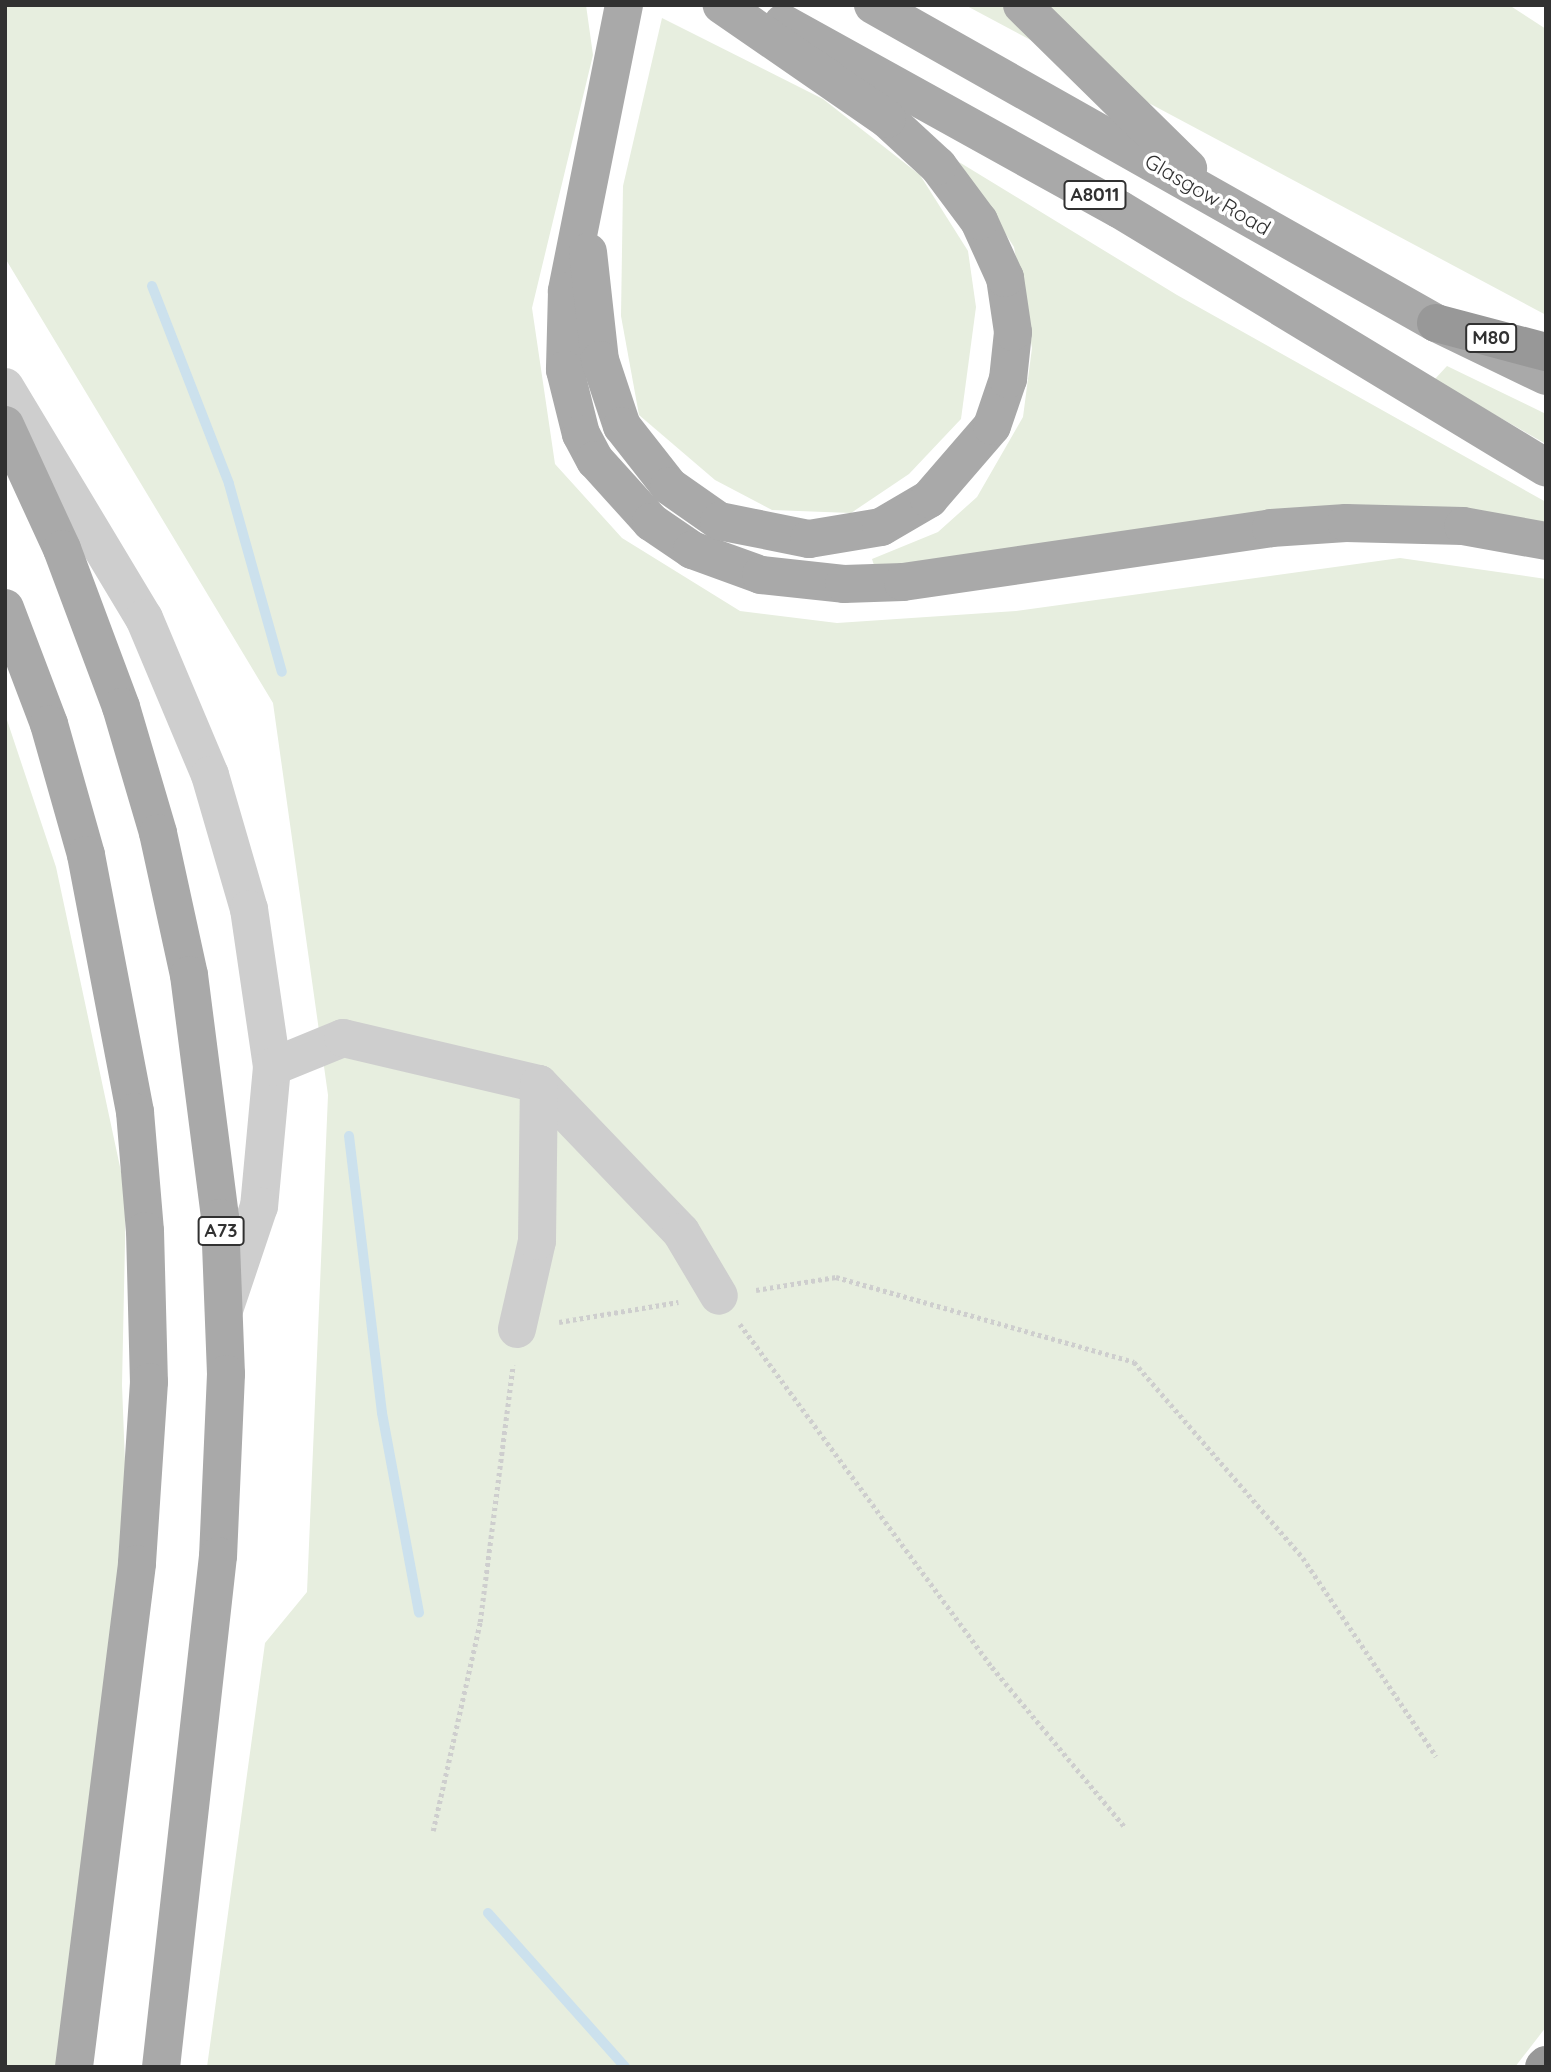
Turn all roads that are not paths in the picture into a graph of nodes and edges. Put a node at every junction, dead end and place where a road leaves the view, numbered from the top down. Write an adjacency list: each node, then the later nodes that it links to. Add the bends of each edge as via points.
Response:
1 (624, 5): 7 (main road)
2 (722, 5): 7 (main road, via 887,118 938,166 979,220 1005,278 1013,332 1008,379 992,426 929,499 881,527 809,539 719,522 669,486 622,426 600,360)
3 (747, 5): 13 (main road, A8011, via 1107,202)
4 (873, 5): 6 (main road, Glasgow Road / A8011)
5 (1022, 5): 6 (main road)
6 (1224, 204): 8 (main road, Glasgow Road / A8011)
7 (585, 222): 14 (main road, via 562,335 581,435 616,489 651,522 727,565 802,583 903,582 1271,528 1346,523 1463,526)
8 (1436, 323): 9 (highway, M80); 10 (main road, Glasgow Road)
9 (1546, 352)
10 (1546, 376)
11 (5, 387): 16 (lane, via 144,618 210,775 249,909)
12 (5, 425): 19 (main road, A73, via 62,549 121,707 158,833 208,1101)
13 (1546, 468)
14 (1546, 541)
15 (5, 608): 21 (main road, via 49,724 89,868 135,1112 145,1231 149,1382 137,1564)
16 (272, 1067): 17 (lane, via 343,1038); 19 (lane, via 259,1206)
17 (539, 1084): 18 (lane, via 681,1232); 20 (lane, via 537,1241)
18 (719, 1296)
19 (222, 1313): 22 (main road, A73, via 218,1556)
20 (517, 1329)
21 (74, 2067)
22 (161, 2067)

